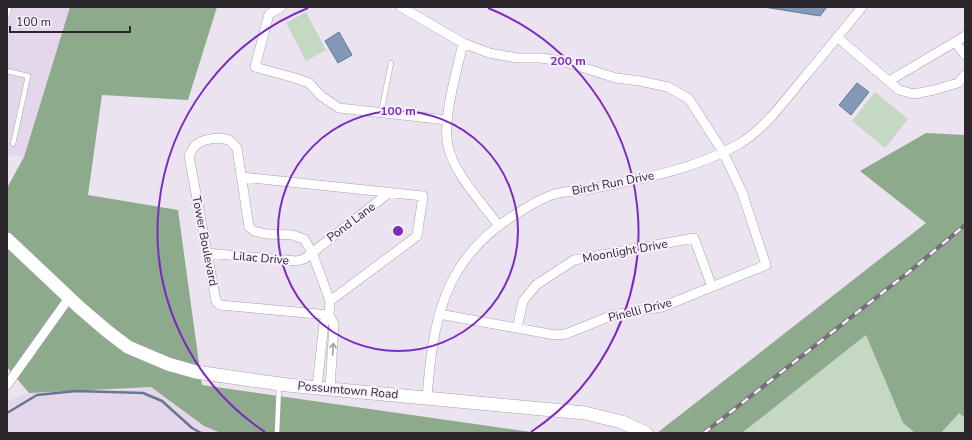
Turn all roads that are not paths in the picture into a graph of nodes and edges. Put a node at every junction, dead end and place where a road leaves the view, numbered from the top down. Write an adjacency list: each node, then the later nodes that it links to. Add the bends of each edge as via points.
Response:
1 (10, 7): 5 (lane)
2 (281, 7): 15 (street, via 269,14 255,67 309,83 321,96 339,108)
3 (401, 7): 9 (street)
4 (862, 7): 7 (street, Birch Run Drive)
5 (7, 16)
6 (965, 36): 8 (street)
7 (837, 37): 14 (street); 18 (street, Birch Run Drive, via 781,106 754,133 740,144)
8 (955, 42): 10 (street); 14 (street)
9 (463, 43): 16 (street); 18 (street, via 488,53 565,62 616,78 668,87 689,99)
10 (965, 55)
11 (391, 63): 15 (lane)
12 (7, 71): 17 (lane, via 28,76)
13 (965, 75): 14 (street, via 958,83 914,94 899,90)
14 (889, 82)
15 (381, 113): 16 (street)
16 (447, 120): 21 (street, via 448,146 457,167)
17 (13, 144)
18 (723, 152): 21 (street, Birch Run Drive, via 710,159 672,171 555,194 533,204); 25 (street, Pinelli Drive, via 742,192 766,265)
19 (242, 177): 20 (street); 23 (street, Tower Boulevard, via 249,227 266,234 292,235 304,239); 24 (street, Tower Boulevard, via 238,148 229,140 211,139 192,146 189,156)
20 (390, 192): 23 (street, Pond Lane); 27 (street, via 423,196 417,236)
21 (500, 226): 28 (street, Birch Run Drive, via 486,236 455,272)
22 (7, 239): 26 (main road, Possumtown Road)
23 (312, 252): 24 (street, Lilac Drive, via 304,259 296,261); 27 (street, Tower Boulevard)
24 (207, 253): 29 (street, Tower Boulevard, via 216,301 220,305)
25 (712, 287): 30 (street, Pinelli Drive, via 662,307 613,315 566,334 555,335); 30 (street, Moonlight Drive, via 694,238 574,260 536,284 523,301)
26 (69, 298): 31 (main road, Possumtown Road, via 128,347 146,356 196,372); 32 (street)
27 (330, 301): 29 (street, Tower Boulevard)
28 (439, 314): 30 (street, Pinelli Drive); 34 (street, Birch Run Drive, via 431,350)
29 (329, 315): 33 (street, Tower Boulevard, via 324,323); 33 (street, Tower Boulevard, one-way to 29, via 334,324)
30 (517, 328)
31 (279, 384): 33 (main road, Possumtown Road); 35 (lane)
32 (7, 385)
33 (324, 388): 34 (main road, Possumtown Road)
34 (427, 397): 36 (main road, Possumtown Road, via 585,413 622,422)
35 (277, 433)
36 (646, 433)

